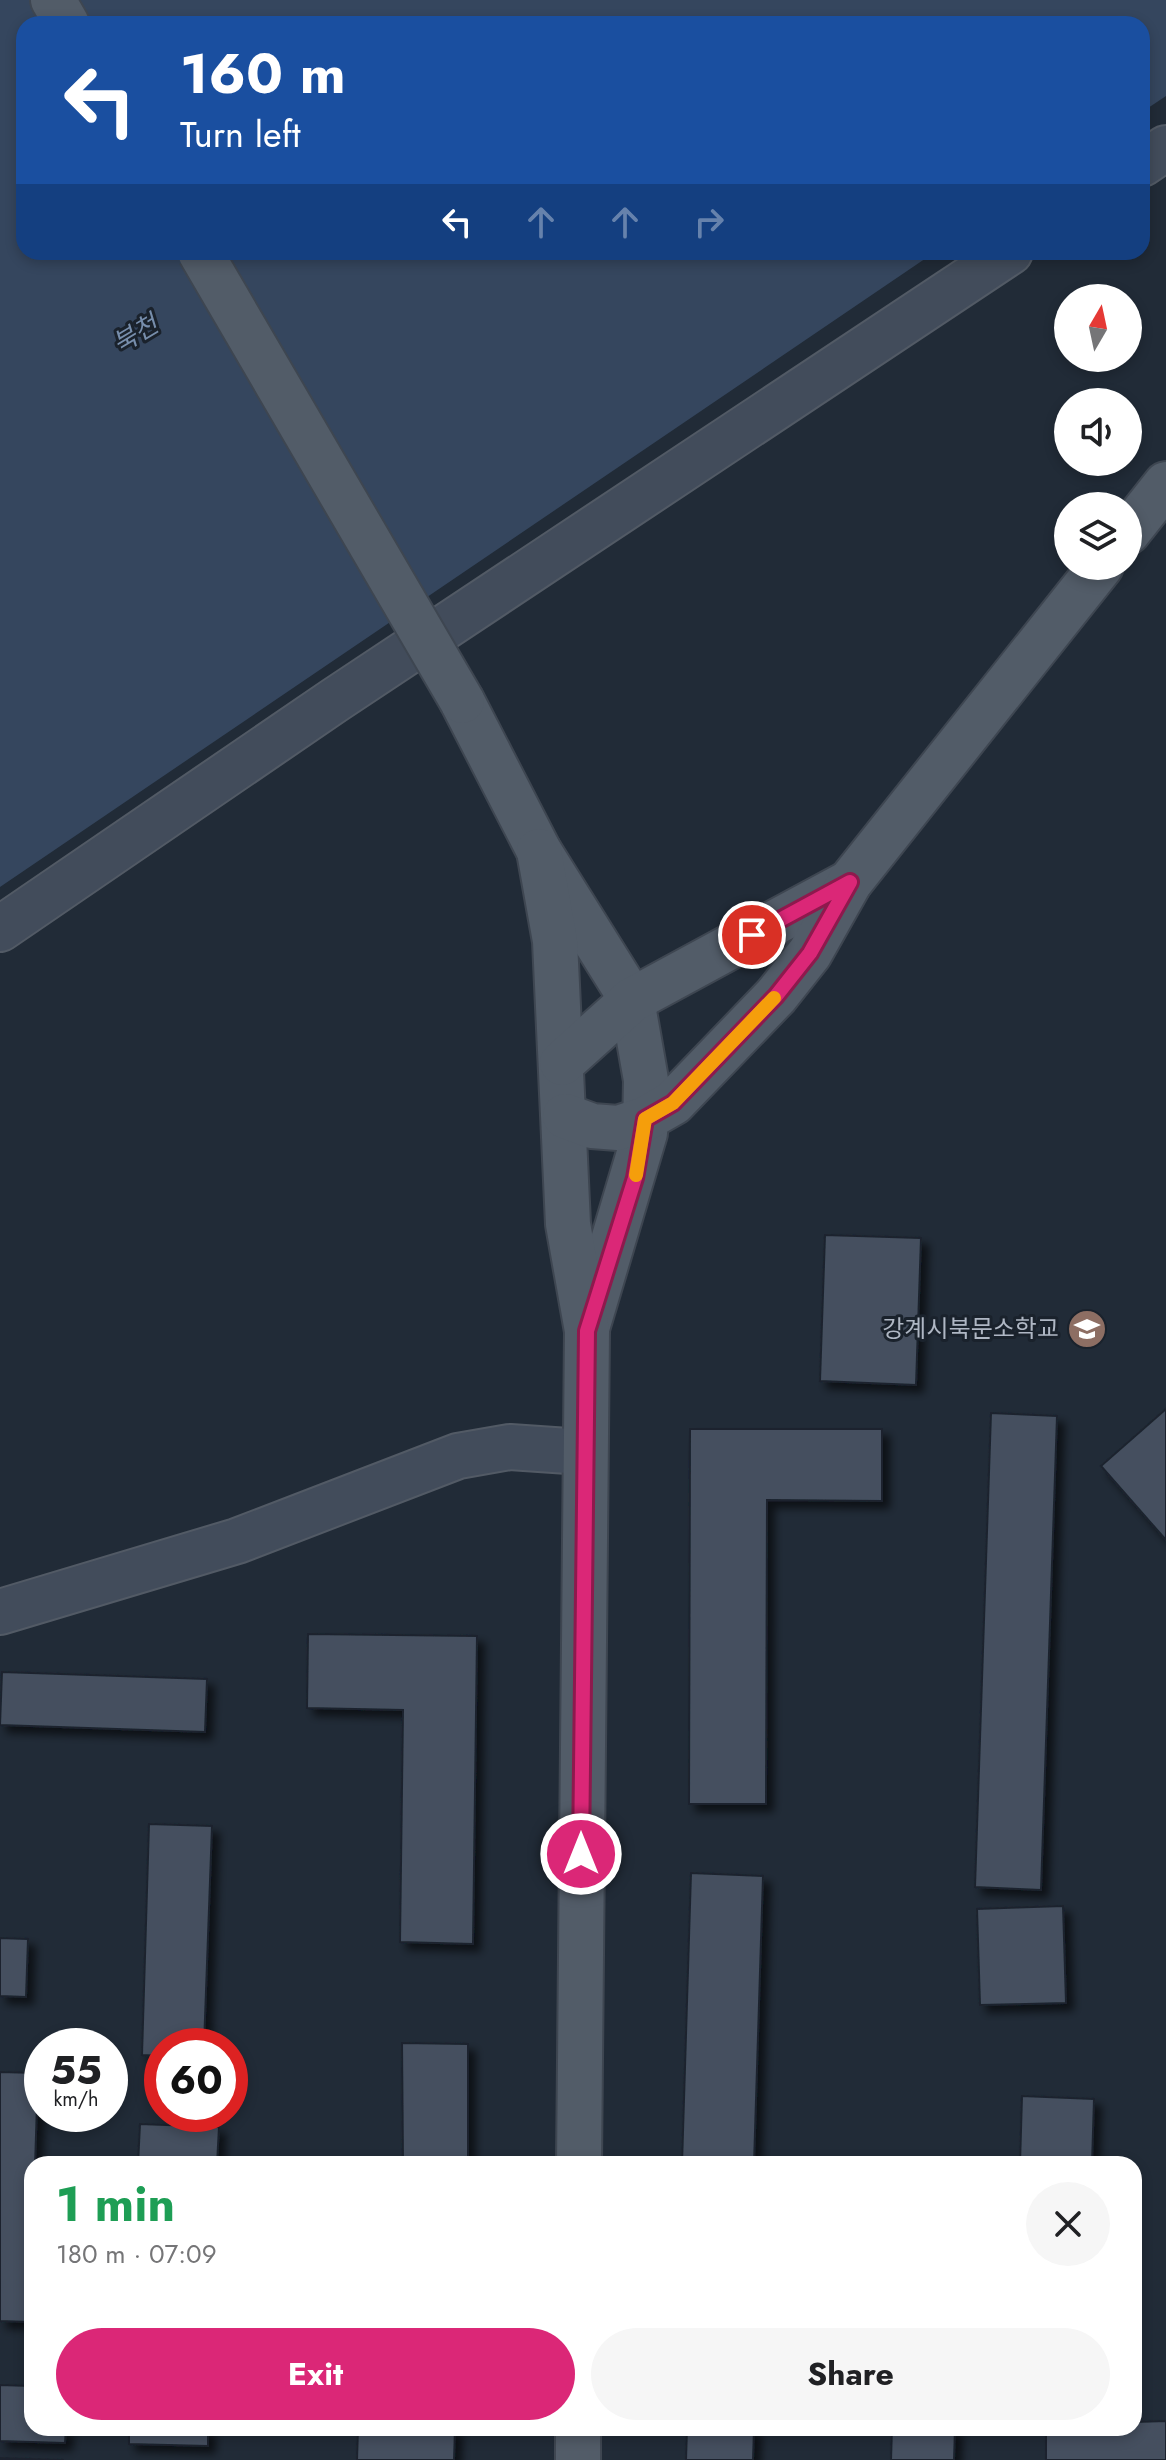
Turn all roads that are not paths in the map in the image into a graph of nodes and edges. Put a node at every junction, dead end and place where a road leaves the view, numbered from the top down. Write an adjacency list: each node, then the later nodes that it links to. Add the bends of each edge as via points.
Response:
1 (205, 260): 6 (main road, bridge, via 462,701)
2 (998, 260): 8 (street)
3 (1166, 484): 4 (main road)
4 (1142, 514)
5 (1090, 580): 7 (main road)
6 (539, 851): 9 (main road); 10 (main road, via 555,941)
7 (850, 882): 9 (main road); 12 (main road, via 810,953 776,996 673,1103)
8 (0, 929)
9 (632, 1000): 10 (main road); 12 (main road, via 646,1080)
10 (562, 1063): 11 (main road)
11 (565, 1116): 12 (main road, via 618,1128); 13 (main road, via 568,1224)
12 (645, 1119): 13 (main road, via 635,1178)
13 (587, 1331): 14 (main road)
14 (583, 1452): 15 (street, via 510,1447 458,1456 237,1541); 16 (main road)
15 (0, 1612)
16 (579, 2156)
17 (578, 2436): 18 (main road)
18 (578, 2460)

